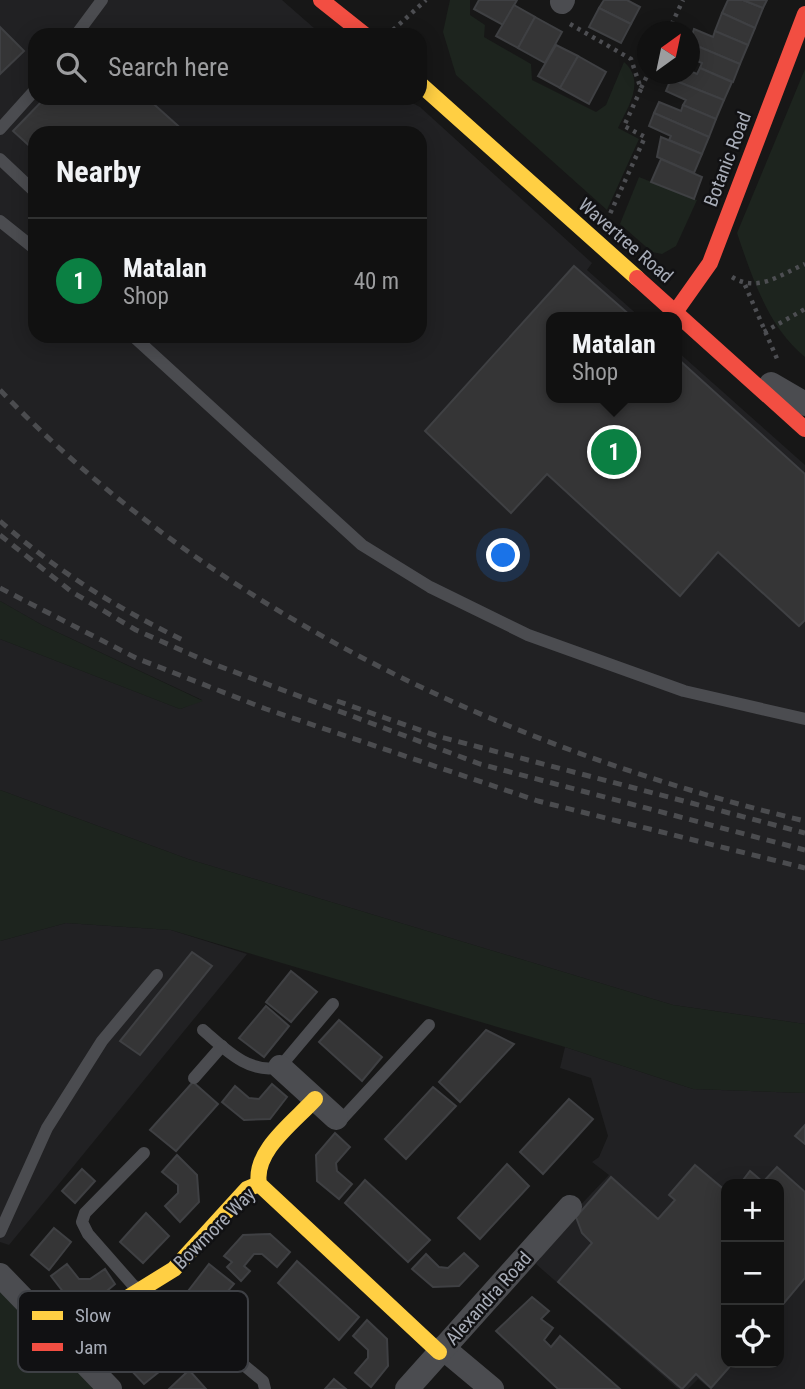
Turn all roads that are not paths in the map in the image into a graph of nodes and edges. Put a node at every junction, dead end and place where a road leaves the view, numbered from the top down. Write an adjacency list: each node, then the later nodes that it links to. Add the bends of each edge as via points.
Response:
1 (102, 0): 4 (lane)
2 (321, 0): 5 (street)
3 (805, 14): 13 (street, Botanic Road, via 710,262)
4 (81, 28)
5 (356, 28)
6 (427, 90): 13 (street, Wavertree Road)
7 (28, 98): 8 (lane)
8 (0, 129)
9 (0, 159): 10 (lane)
10 (28, 185)
11 (0, 221): 12 (lane)
12 (28, 243)
13 (676, 311)
14 (682, 316): 16 (street, Wavertree Road)
15 (141, 343): 19 (lane, via 362,545 430,587 528,635 671,686)
16 (734, 363): 17 (street); 18 (street, Wavertree Road)
17 (805, 404)
18 (805, 429)
19 (805, 719)
20 (157, 975): 32 (lane, via 102,1041 47,1128)
21 (333, 1004): 25 (lane)
22 (429, 1025): 28 (lane, via 343,1118)
23 (203, 1030): 24 (lane)
24 (222, 1046): 25 (lane, via 253,1066); 26 (lane)
25 (280, 1067): 27 (street)
26 (194, 1078)
27 (315, 1098): 28 (street); 30 (street, Bowmore Way, via 261,1158)
28 (336, 1118)
29 (144, 1153): 34 (lane, via 92,1205 82,1222)
30 (259, 1184): 34 (street, Bowmore Way, via 247,1189 174,1269); 36 (street, Bowmore Way)
31 (570, 1207): 36 (street, Alexandra Road)
32 (0, 1232)
33 (0, 1275): 35 (street)
34 (140, 1291)
35 (18, 1294)
36 (441, 1350): 41 (street, Alexandra Road); 42 (street)
37 (248, 1369): 40 (lane, via 263,1381)
38 (93, 1372): 39 (street)
39 (110, 1389)
40 (265, 1389)
41 (407, 1389)
42 (492, 1389)

